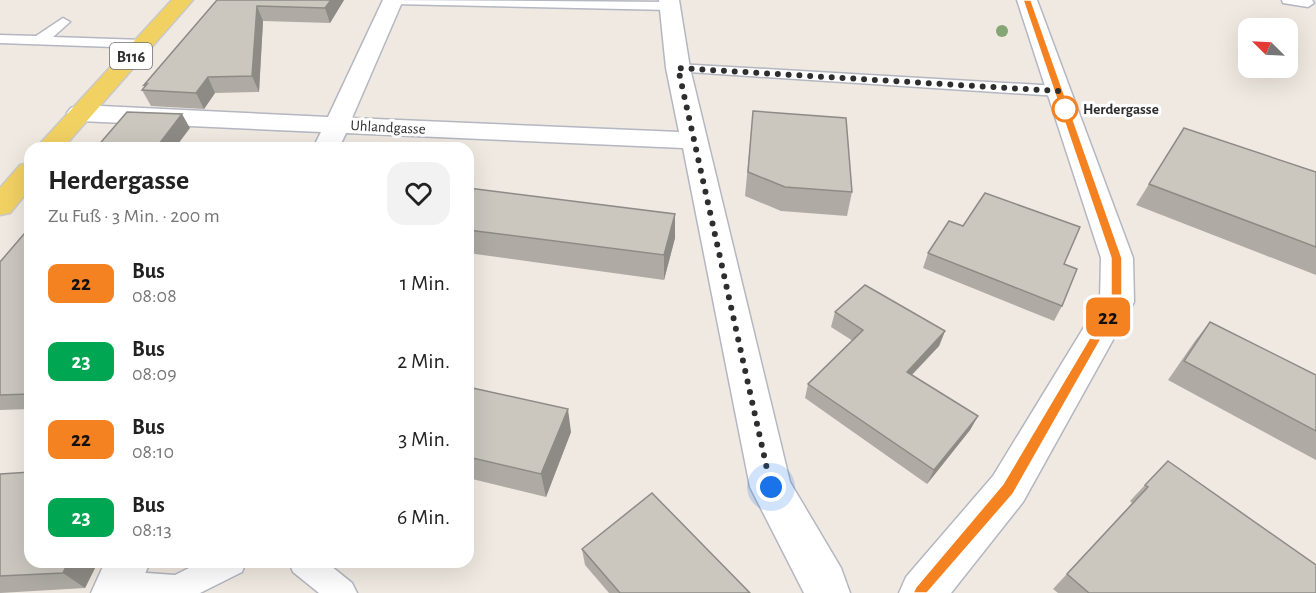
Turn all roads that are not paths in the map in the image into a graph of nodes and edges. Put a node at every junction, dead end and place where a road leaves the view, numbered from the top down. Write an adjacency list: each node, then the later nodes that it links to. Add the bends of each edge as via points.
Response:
1 (183, 0): 12 (main road, B116)
2 (393, 0): 5 (lane); 16 (street)
3 (1027, 0): 14 (street)
4 (1288, 0): 8 (lane)
5 (446, 1): 6 (lane)
6 (603, 2): 7 (lane)
7 (670, 3): 13 (street)
8 (1308, 3)
9 (63, 22): 11 (lane)
10 (0, 39): 11 (lane)
11 (40, 40): 12 (lane)
12 (143, 44): 15 (main road, B116)
13 (678, 68): 14 (lane); 17 (street)
14 (1058, 91): 27 (street, via 1117,258 1117,302 1008,489)
15 (80, 113): 16 (street, Uhlandgasse); 18 (main road, B116)
16 (338, 124): 17 (street, Uhlandgasse); 19 (street)
17 (696, 141): 26 (street, via 771,487 825,584)
18 (54, 142)
19 (329, 142)
20 (24, 178): 21 (main road)
21 (0, 206)
22 (220, 568): 24 (lane, via 176,590)
23 (311, 568): 25 (lane)
24 (120, 580)
25 (342, 593)
26 (826, 593)
27 (922, 593)

